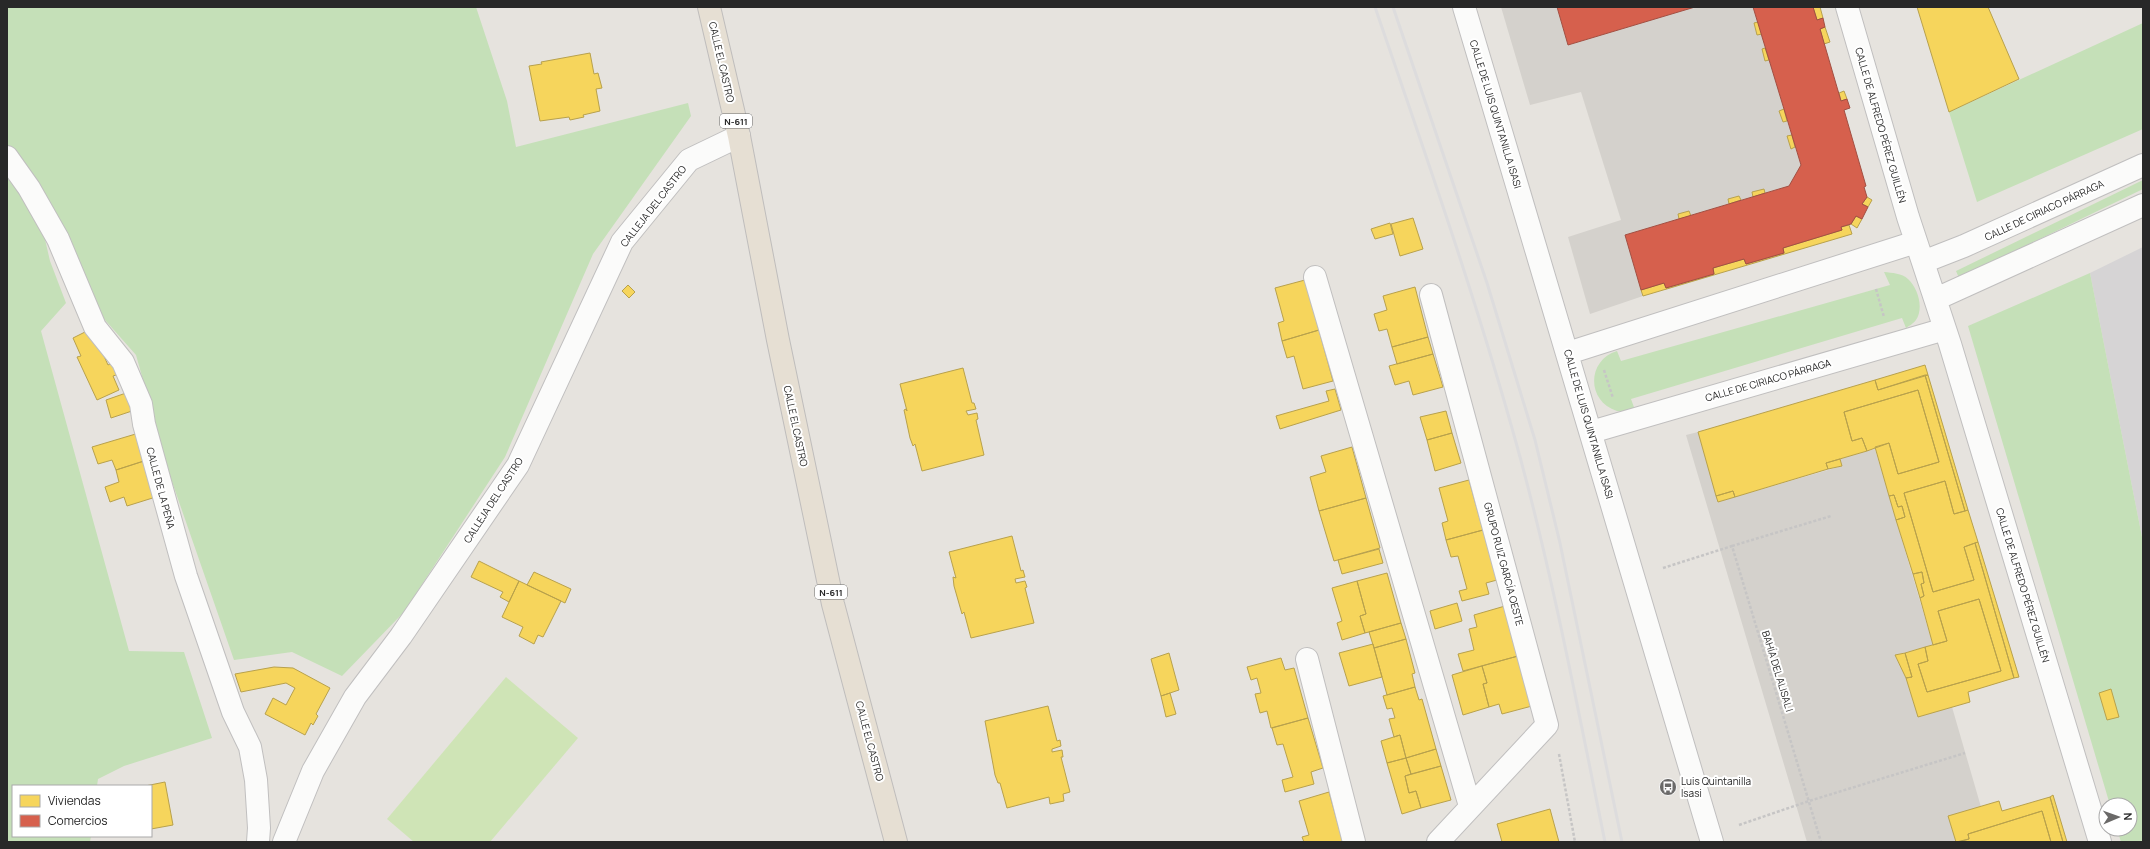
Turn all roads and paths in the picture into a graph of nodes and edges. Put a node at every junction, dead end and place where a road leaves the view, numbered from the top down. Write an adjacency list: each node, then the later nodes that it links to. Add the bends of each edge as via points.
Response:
1 (709, 7): 4 (highway, CALLE EL CASTRO / N-611)
2 (1464, 7): 16 (street, CALLE DE LUIS QUINTANILLA ISASI)
3 (1847, 7): 8 (street, CALLE DE ALFREDO PÉREZ GUILLÉN)
4 (739, 136): 31 (street, CALLEJA DEL CASTRO, via 689,160 622,242 518,465 406,630 356,697 313,771); 32 (highway, CALLE EL CASTRO / N-611, via 833,604)
5 (7, 157): 30 (street, CALLE DE LA PEÑA, via 30,188 58,239 95,327 123,362 141,404 146,432 186,576 233,712 250,747 256,780 260,828)
6 (2143, 164): 9 (street, CALLE DE CIRIACO PÁRRAGA, via 1964,246)
7 (2143, 206): 13 (street)
8 (1916, 242): 9 (street, CALLE DE ALFREDO PÉREZ GUILLÉN); 16 (street)
9 (1923, 262): 13 (street, CALLE DE ALFREDO PÉREZ GUILLÉN)
10 (1315, 277): 27 (street)
11 (1876, 289): 14 (path)
12 (1431, 295): 24 (street, GRUPO RUIZ GARCÍA OESTE)
13 (1936, 300): 15 (street, CALLE DE ALFREDO PÉREZ GUILLÉN)
14 (1886, 323)
15 (1945, 329): 19 (street, CALLE DE CIRIACO PÁRRAGA); 38 (street, CALLE DE ALFREDO PÉREZ GUILLÉN)
16 (1568, 353): 19 (street, CALLE DE LUIS QUINTANILLA ISASI)
17 (1604, 367): 18 (path)
18 (1614, 403)
19 (1591, 432): 36 (street, CALLE DE LUIS QUINTANILLA ISASI)
20 (1831, 516): 21 (path)
21 (1732, 546): 22 (path); 26 (path, BAHÍA DEL ALISAL I)
22 (1663, 568)
23 (1307, 659): 33 (street)
24 (1548, 725): 27 (street); 35 (path, via 1557,745)
25 (1965, 754): 26 (path)
26 (1809, 801): 28 (path); 37 (path, BAHÍA DEL ALISAL I)
27 (1470, 806): 29 (street)
28 (1739, 825)
29 (1456, 834): 34 (street)
30 (258, 842)
31 (284, 842)
32 (896, 842)
33 (1354, 842)
34 (1438, 842)
35 (1575, 842)
36 (1712, 842)
37 (1821, 842)
38 (2100, 842)

